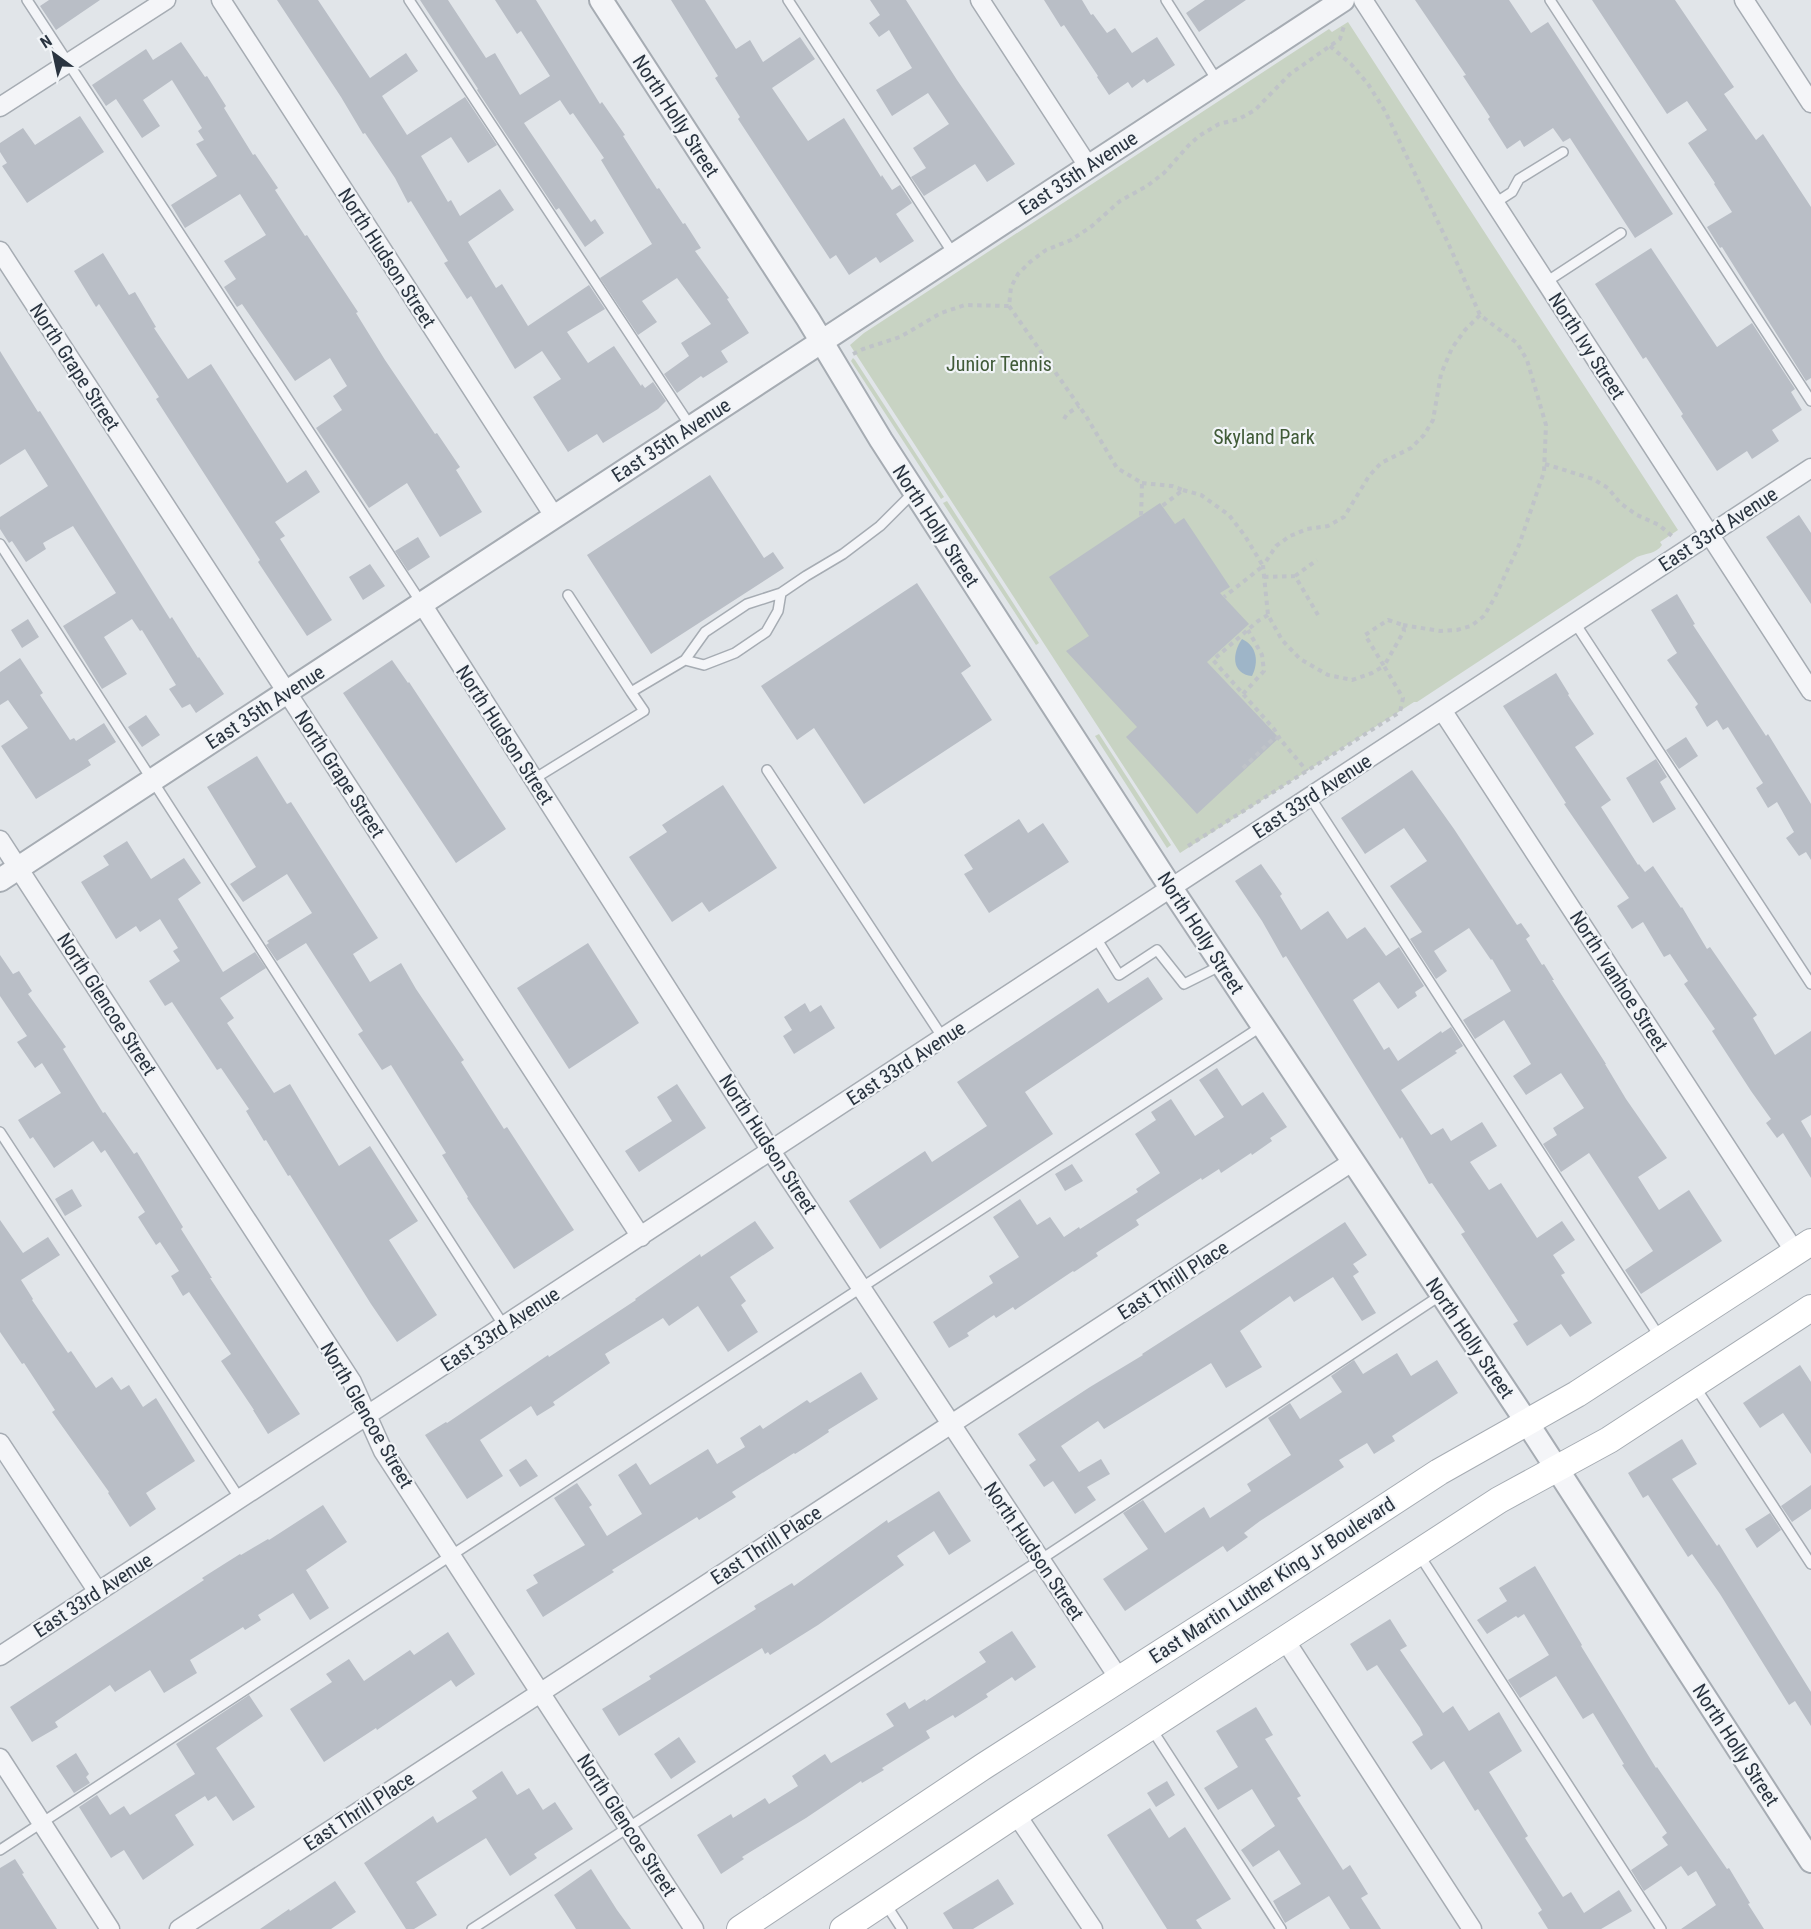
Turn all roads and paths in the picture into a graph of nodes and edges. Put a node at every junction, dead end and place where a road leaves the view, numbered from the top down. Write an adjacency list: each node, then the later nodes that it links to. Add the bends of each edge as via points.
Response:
1 (27, 0): 15 (lane)
2 (166, 0): 15 (street)
3 (221, 0): 40 (street, North Hudson Street)
4 (409, 0): 33 (lane)
5 (601, 0): 28 (street, North Holly Street)
6 (788, 0): 24 (lane)
7 (980, 0): 20 (street)
8 (1166, 0): 16 (lane)
9 (1343, 0): 16 (street, East 35th Avenue)
10 (1363, 0): 21 (street, North Ivy Street)
11 (1550, 0): 30 (lane)
12 (1744, 0): 17 (street)
13 (1344, 26): 14 (path, via 1340,39)
14 (1330, 46): 26 (path, via 1290,74 1255,110 1199,136 1147,186 1120,201 1071,240 1046,250 1030,262 1011,287); 27 (path, via 1368,84 1385,111)
15 (68, 63): 18 (street); 52 (lane)
16 (1218, 82): 20 (street, East 35th Avenue)
17 (1811, 103)
18 (0, 107)
19 (1563, 152): 21 (lane, via 1519,179 1512,192)
20 (1088, 166): 24 (street, East 35th Avenue)
21 (1495, 203): 25 (street, North Ivy Street)
22 (1621, 233): 25 (lane)
23 (0, 251): 61 (street, North Grape Street)
24 (954, 255): 28 (street, East 35th Avenue)
25 (1546, 282): 42 (street, North Ivy Street)
26 (1009, 306): 29 (path, via 964,306 940,313 900,337); 31 (path)
27 (1480, 315): 34 (path, via 1517,343 1527,360 1546,425); 46 (path, via 1452,348 1441,374 1433,420 1424,435 1368,476 1344,517 1328,526 1290,536 1276,546)
28 (822, 342): 33 (street, East 35th Avenue); 38 (street, North Holly Street)
29 (853, 355)
30 (1811, 401)
31 (1079, 406): 32 (path); 36 (path, via 1117,468)
32 (1064, 419)
33 (691, 427): 40 (street, East 35th Avenue)
34 (1545, 464): 43 (path, via 1593,479 1637,516 1659,525); 56 (path, via 1519,545 1484,616 1457,630)
35 (1811, 468): 42 (street, East 33rd Avenue)
36 (1142, 483): 37 (path); 41 (path)
37 (1183, 490): 39 (path); 46 (path, via 1201,495 1229,515)
38 (914, 492): 49 (lane, via 880,526); 75 (street, North Holly Street)
39 (1162, 506)
40 (554, 516): 52 (street, East 35th Avenue)
41 (1141, 517)
42 (1710, 534): 55 (street, East 33rd Avenue); 60 (street, North Ivy Street)
43 (1673, 537)
44 (0, 544): 70 (lane)
45 (1317, 560): 47 (path)
46 (1263, 566): 48 (path); 51 (path)
47 (1295, 576): 48 (path); 54 (path)
48 (1264, 577): 53 (path)
49 (782, 593): 58 (lane, via 747,604 705,632); 58 (lane, via 778,611 766,632 735,653 704,665)
50 (568, 595): 62 (lane)
51 (1224, 597)
52 (422, 604): 61 (street, East 35th Avenue); 69 (street, North Hudson Street)
53 (1268, 615): 57 (path); 59 (path, via 1282,640 1300,660 1328,675 1352,680)
54 (1318, 615)
55 (1575, 623): 64 (street, East 33rd Avenue); 78 (lane)
56 (1403, 625): 59 (path, via 1404,631); 59 (path, via 1388,620 1365,635)
57 (1248, 630): 63 (path, via 1262,655 1264,671); 63 (path, via 1214,660)
58 (685, 660): 62 (lane)
59 (1384, 666): 68 (path, via 1403,698 1400,712)
60 (1811, 691)
61 (288, 692): 70 (street, East 35th Avenue); 84 (street, North Grape Street)
62 (631, 692): 69 (lane, via 644,711)
63 (1243, 694): 65 (path)
64 (1442, 710): 71 (street, East 33rd Avenue); 85 (street, North Ivanhoe Street)
65 (1280, 739): 66 (path, via 1275,737); 68 (path)
66 (1243, 768)
67 (767, 770): 80 (lane)
68 (1307, 771): 73 (path)
69 (534, 779): 82 (street, North Hudson Street)
70 (153, 780): 74 (street, East 35th Avenue); 89 (lane)
71 (1310, 797): 75 (street, East 33rd Avenue); 90 (lane)
72 (0, 840): 74 (street, North Glencoe Street)
73 (1188, 846)
74 (9, 874): 92 (street, North Glencoe Street, via 352,1382)
75 (1171, 888): 76 (street, East 33rd Avenue); 77 (street, North Holly Street)
76 (1096, 938): 77 (lane, via 1119,975 1157,950 1184,984); 80 (street, East 33rd Avenue)
77 (1222, 965): 79 (street, North Holly Street)
78 (1811, 984)
79 (1262, 1026): 83 (street, North Holly Street); 86 (lane)
80 (943, 1038): 82 (street, East 33rd Avenue)
81 (0, 1132): 97 (lane)
82 (771, 1151): 84 (street, East 33rd Avenue); 86 (street, North Hudson Street)
83 (1352, 1162): 87 (street, North Holly Street); 94 (street, East Thrill Place)
84 (640, 1237): 89 (street, East 33rd Avenue)
85 (1803, 1247): 90 (main road, East Martin Luther King Jr Boulevard)
86 (860, 1287): 94 (street, North Hudson Street); 99 (lane)
87 (1441, 1295): 93 (street, North Holly Street); 100 (lane)
88 (1811, 1308): 91 (main road)
89 (504, 1326): 92 (street, East 33rd Avenue)
90 (1661, 1339): 93 (main road, East Martin Luther King Jr Boulevard, via 1577,1394)
91 (1694, 1384): 96 (main road, via 1609,1440); 101 (lane)
92 (367, 1416): 97 (street, East 33rd Avenue); 99 (street, North Glencoe Street, via 383,1451)
93 (1526, 1421): 96 (street, North Holly Street); 105 (main road, East Martin Luther King Jr Boulevard, via 1439,1472)
94 (951, 1425): 100 (street, North Hudson Street); 106 (street, East Thrill Place)
95 (0, 1443): 102 (street)
96 (1556, 1468): 98 (main road); 113 (street, North Holly Street)
97 (240, 1499): 102 (street, East 33rd Avenue)
98 (1418, 1553): 103 (main road); 125 (lane)
99 (451, 1554): 106 (street, North Glencoe Street); 110 (lane)
100 (1040, 1560): 105 (street, North Hudson Street); 111 (lane)
101 (1811, 1564)
102 (98, 1592): 104 (street, East 33rd Avenue)
103 (1285, 1640): 107 (main road); 124 (street)
104 (0, 1656)
105 (1120, 1680): 119 (main road, East Martin Luther King Jr Boulevard)
106 (541, 1691): 111 (street, North Glencoe Street); 116 (street, East Thrill Place)
107 (1151, 1728): 109 (main road); 123 (lane)
108 (0, 1758): 110 (street)
109 (1016, 1814): 114 (main road); 122 (street)
110 (42, 1823): 112 (lane); 115 (street)
111 (628, 1827): 117 (lane); 118 (street, North Glencoe Street)
112 (0, 1850)
113 (1811, 1861)
114 (884, 1902): 120 (main road); 121 (lane)
115 (110, 1929)
116 (179, 1929)
117 (472, 1929)
118 (694, 1929)
119 (740, 1929)
120 (843, 1929)
121 (902, 1929)
122 (1093, 1929)
123 (1281, 1929)
124 (1472, 1929)
125 (1661, 1929)

